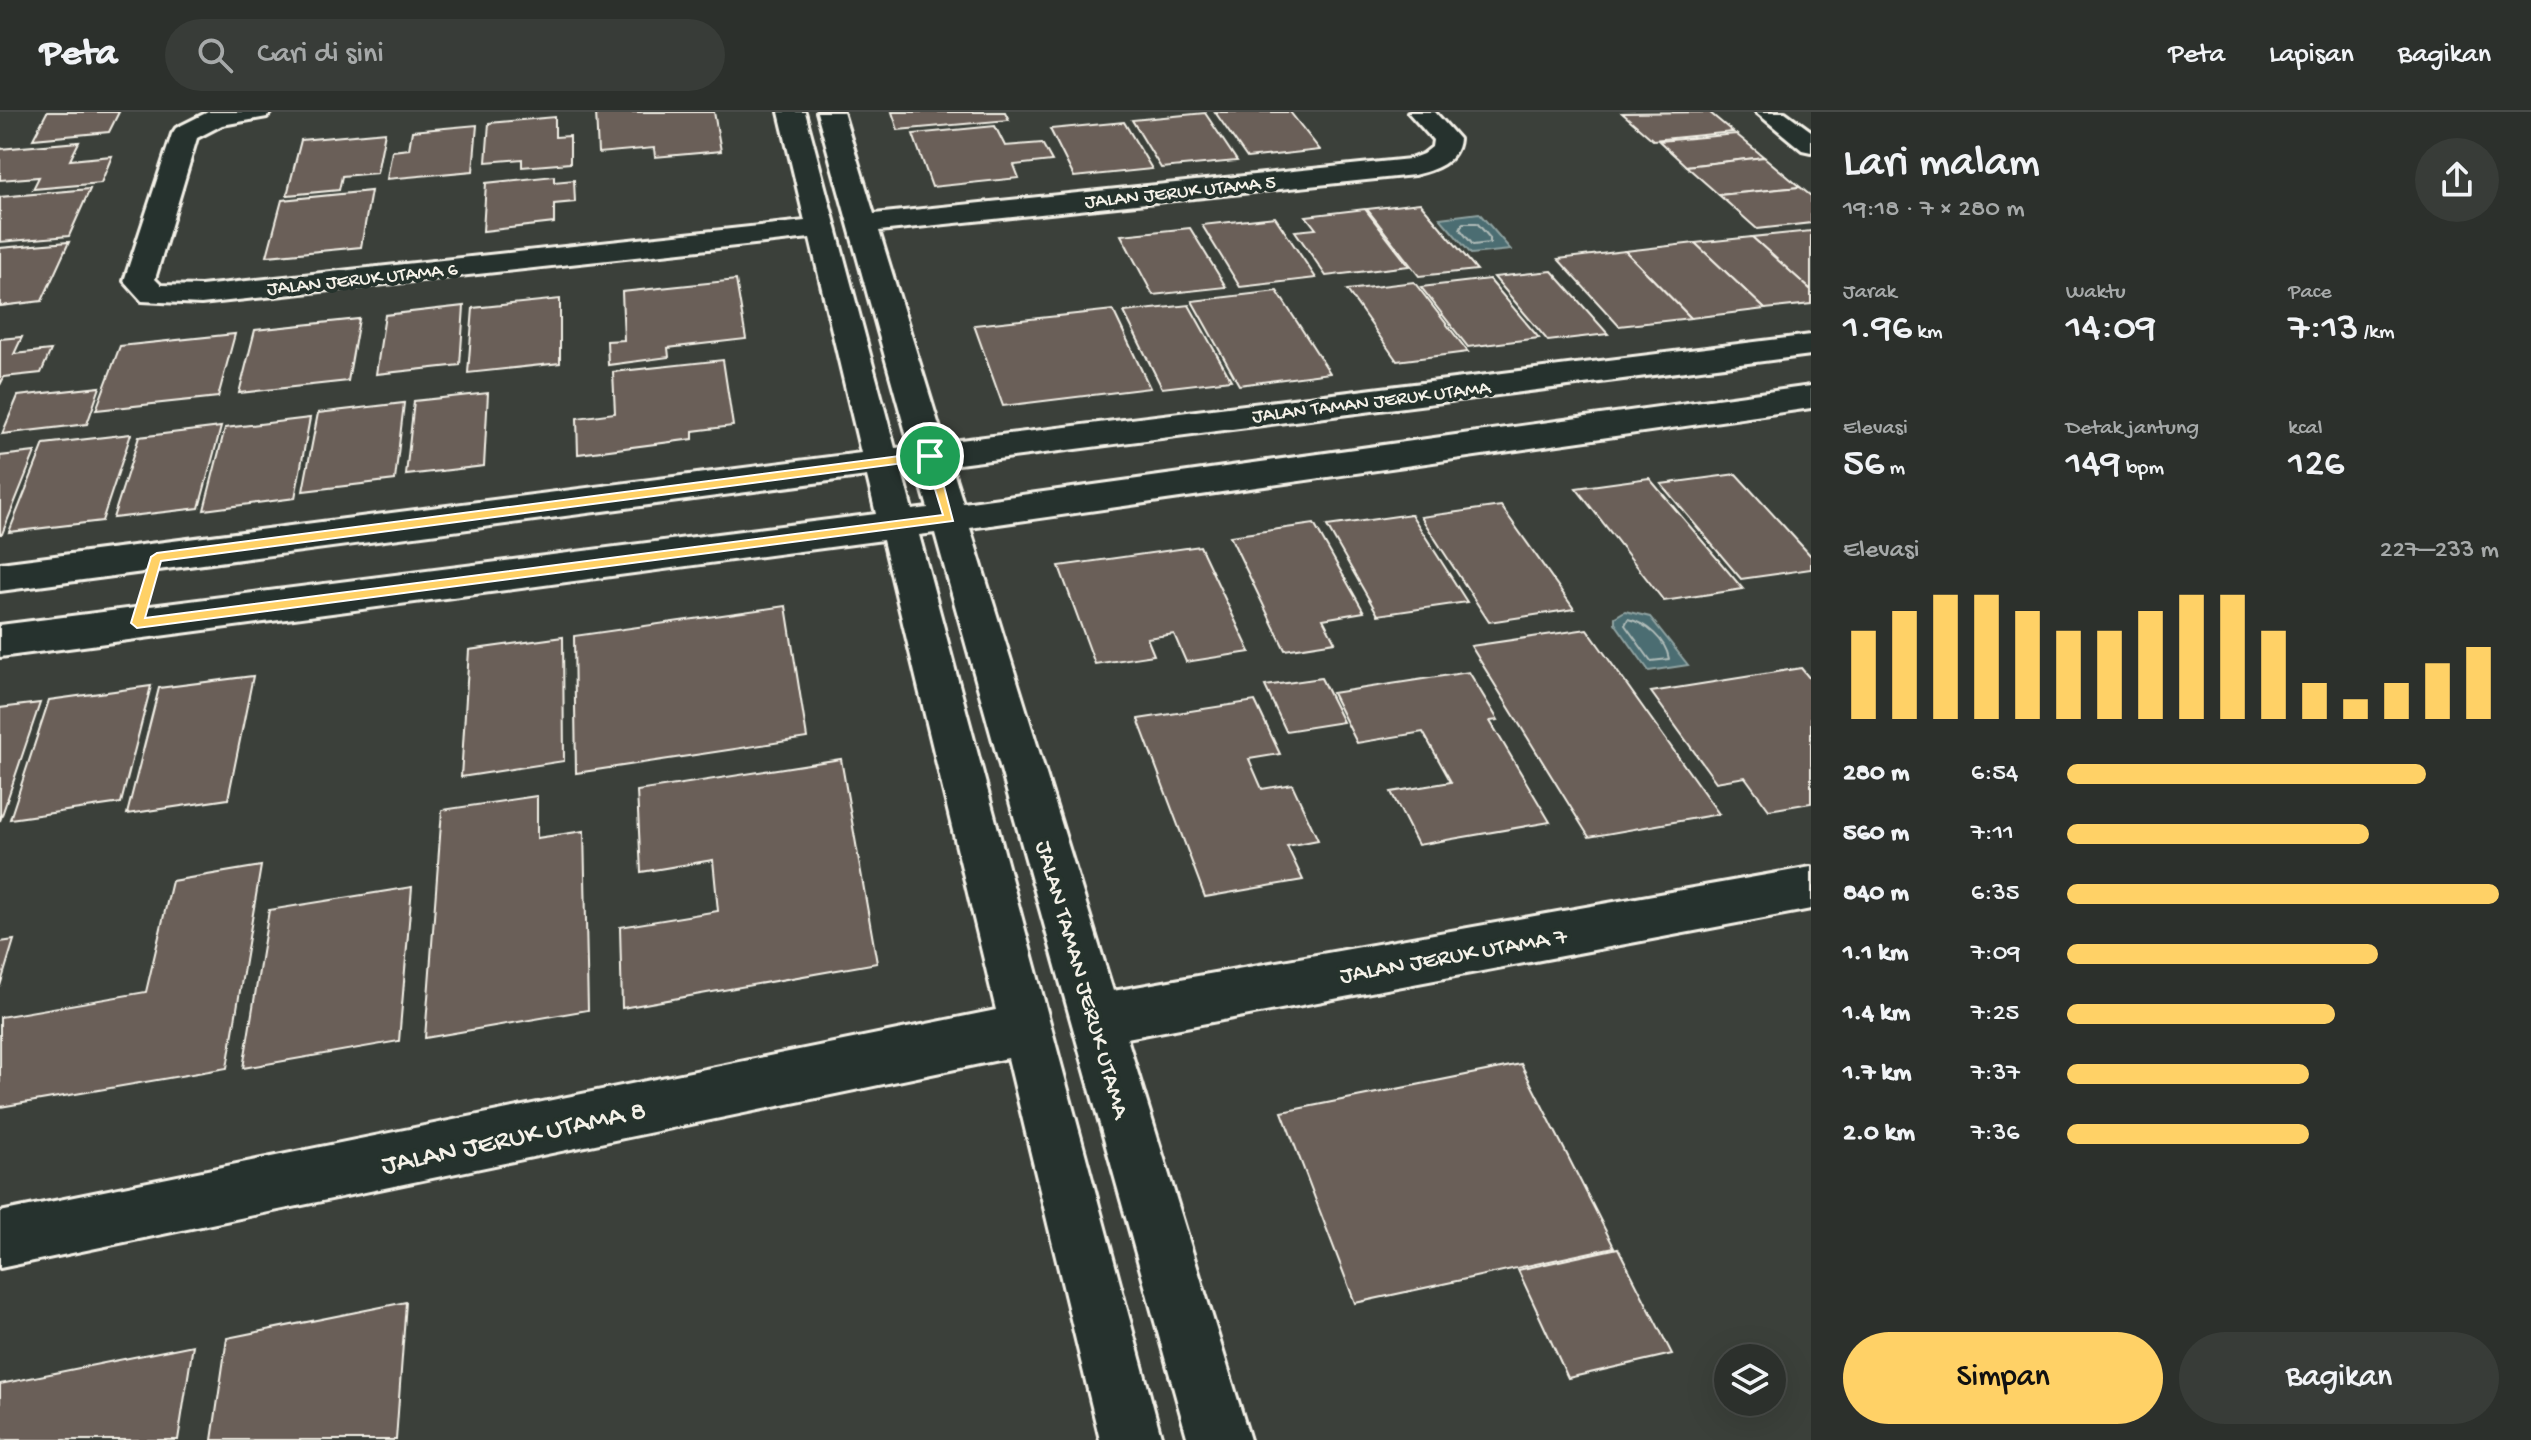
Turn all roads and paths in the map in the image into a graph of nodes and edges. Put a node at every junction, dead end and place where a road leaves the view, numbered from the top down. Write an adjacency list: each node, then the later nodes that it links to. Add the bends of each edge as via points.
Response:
1 (258, 112): 7 (street, JALAN JERUK UTAMA 6, via 215,118 185,134 139,281 153,294 201,295)
2 (792, 112): 7 (street, JALAN TAMAN JERUK UTAMA)
3 (830, 112): 7 (street, JALAN TAMAN JERUK UTAMA)
4 (1421, 112): 7 (street, JALAN JERUK UTAMA 5, via 1446,139 1445,149 1414,167)
5 (1769, 112): 6 (street)
6 (1811, 144)
7 (842, 226): 10 (street, JALAN TAMAN JERUK UTAMA); 11 (street, JALAN TAMAN JERUK UTAMA)
8 (1811, 345): 10 (street, JALAN TAMAN JERUK UTAMA)
9 (1811, 397): 12 (street)
10 (930, 456): 11 (street, JALAN TAMAN JERUK UTAMA); 12 (street, JALAN TAMAN JERUK UTAMA)
11 (882, 464): 13 (street, JALAN TAMAN JERUK UTAMA); 14 (street, JALAN TAMAN JERUK UTAMA)
12 (949, 518): 13 (street); 19 (street, JALAN TAMAN JERUK UTAMA)
13 (897, 525): 16 (street); 20 (street, JALAN TAMAN JERUK UTAMA)
14 (157, 557): 15 (street, JALAN TAMAN JERUK UTAMA); 16 (street)
15 (0, 577)
16 (137, 623): 17 (street)
17 (0, 641)
18 (1811, 888): 19 (street, JALAN JERUK UTAMA 7)
19 (1096, 1019): 23 (street, JALAN TAMAN JERUK UTAMA)
20 (1026, 1029): 21 (street, JALAN JERUK UTAMA 8); 22 (street, JALAN TAMAN JERUK UTAMA)
21 (0, 1240)
22 (1131, 1440)
23 (1219, 1440)

